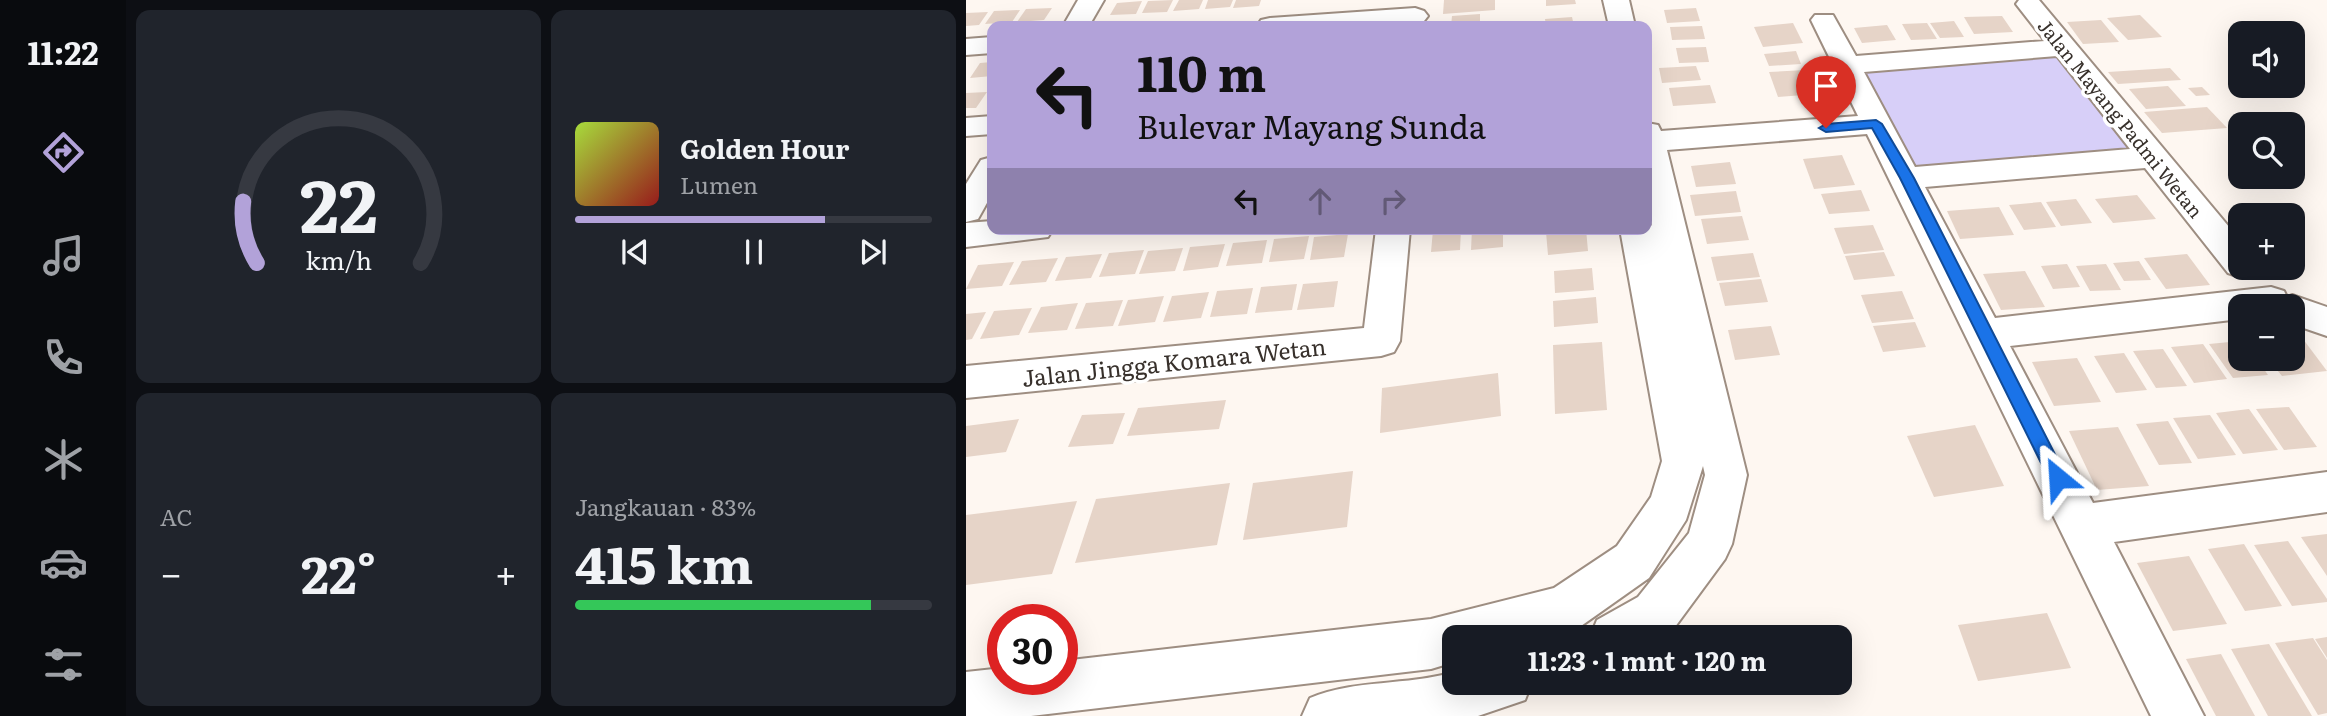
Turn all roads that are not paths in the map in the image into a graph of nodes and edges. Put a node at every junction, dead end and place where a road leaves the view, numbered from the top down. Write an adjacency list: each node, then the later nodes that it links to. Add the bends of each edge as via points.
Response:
1 (1091, 0): 7 (street)
2 (1594, 0): 9 (street)
3 (1616, 0): 10 (street)
4 (2029, 4): 13 (street, Jalan Mayang Padmi Wetan)
5 (1415, 14): 8 (street)
6 (1824, 20): 14 (street)
7 (1079, 21)
8 (1330, 21)
9 (1598, 21)
10 (1621, 21)
11 (987, 45): 12 (street)
12 (966, 47)
13 (2062, 48): 14 (street); 20 (street, Jalan Mayang Padmi Wetan)
14 (1847, 65): 15 (street)
15 (1870, 113): 18 (street); 22 (street)
16 (987, 125): 17 (street)
17 (966, 127)
18 (1652, 135)
19 (1652, 157): 39 (street, via 1726,475 1709,544 1655,614)
20 (2151, 157): 22 (street); 28 (street, Jalan Mayang Padmi Wetan)
21 (987, 175): 23 (street)
22 (1907, 178): 34 (street)
23 (966, 211)
24 (987, 233): 25 (street)
25 (966, 235)
26 (1392, 235): 35 (street, Jalan Jingga Komara Wetan, via 1381,341)
27 (1638, 235): 38 (street, via 1683,461 1670,506 1633,562 1564,609)
28 (2228, 249)
29 (2256, 280): 30 (street, Jalan Mayang Padmi Wetan)
30 (2271, 294)
31 (2228, 311): 34 (street)
32 (2305, 314): 33 (street, Jalan Mayang Padmi Wetan)
33 (2327, 322)
34 (1986, 334): 37 (street)
35 (966, 382)
36 (2327, 492): 37 (street)
37 (2082, 526): 45 (street)
38 (1502, 625)
39 (1635, 625)
40 (1442, 640): 41 (street)
41 (1378, 650): 43 (street); 44 (street)
42 (1463, 695): 44 (street, via 1436,703)
43 (966, 698)
44 (1350, 713)
45 (2178, 716)

